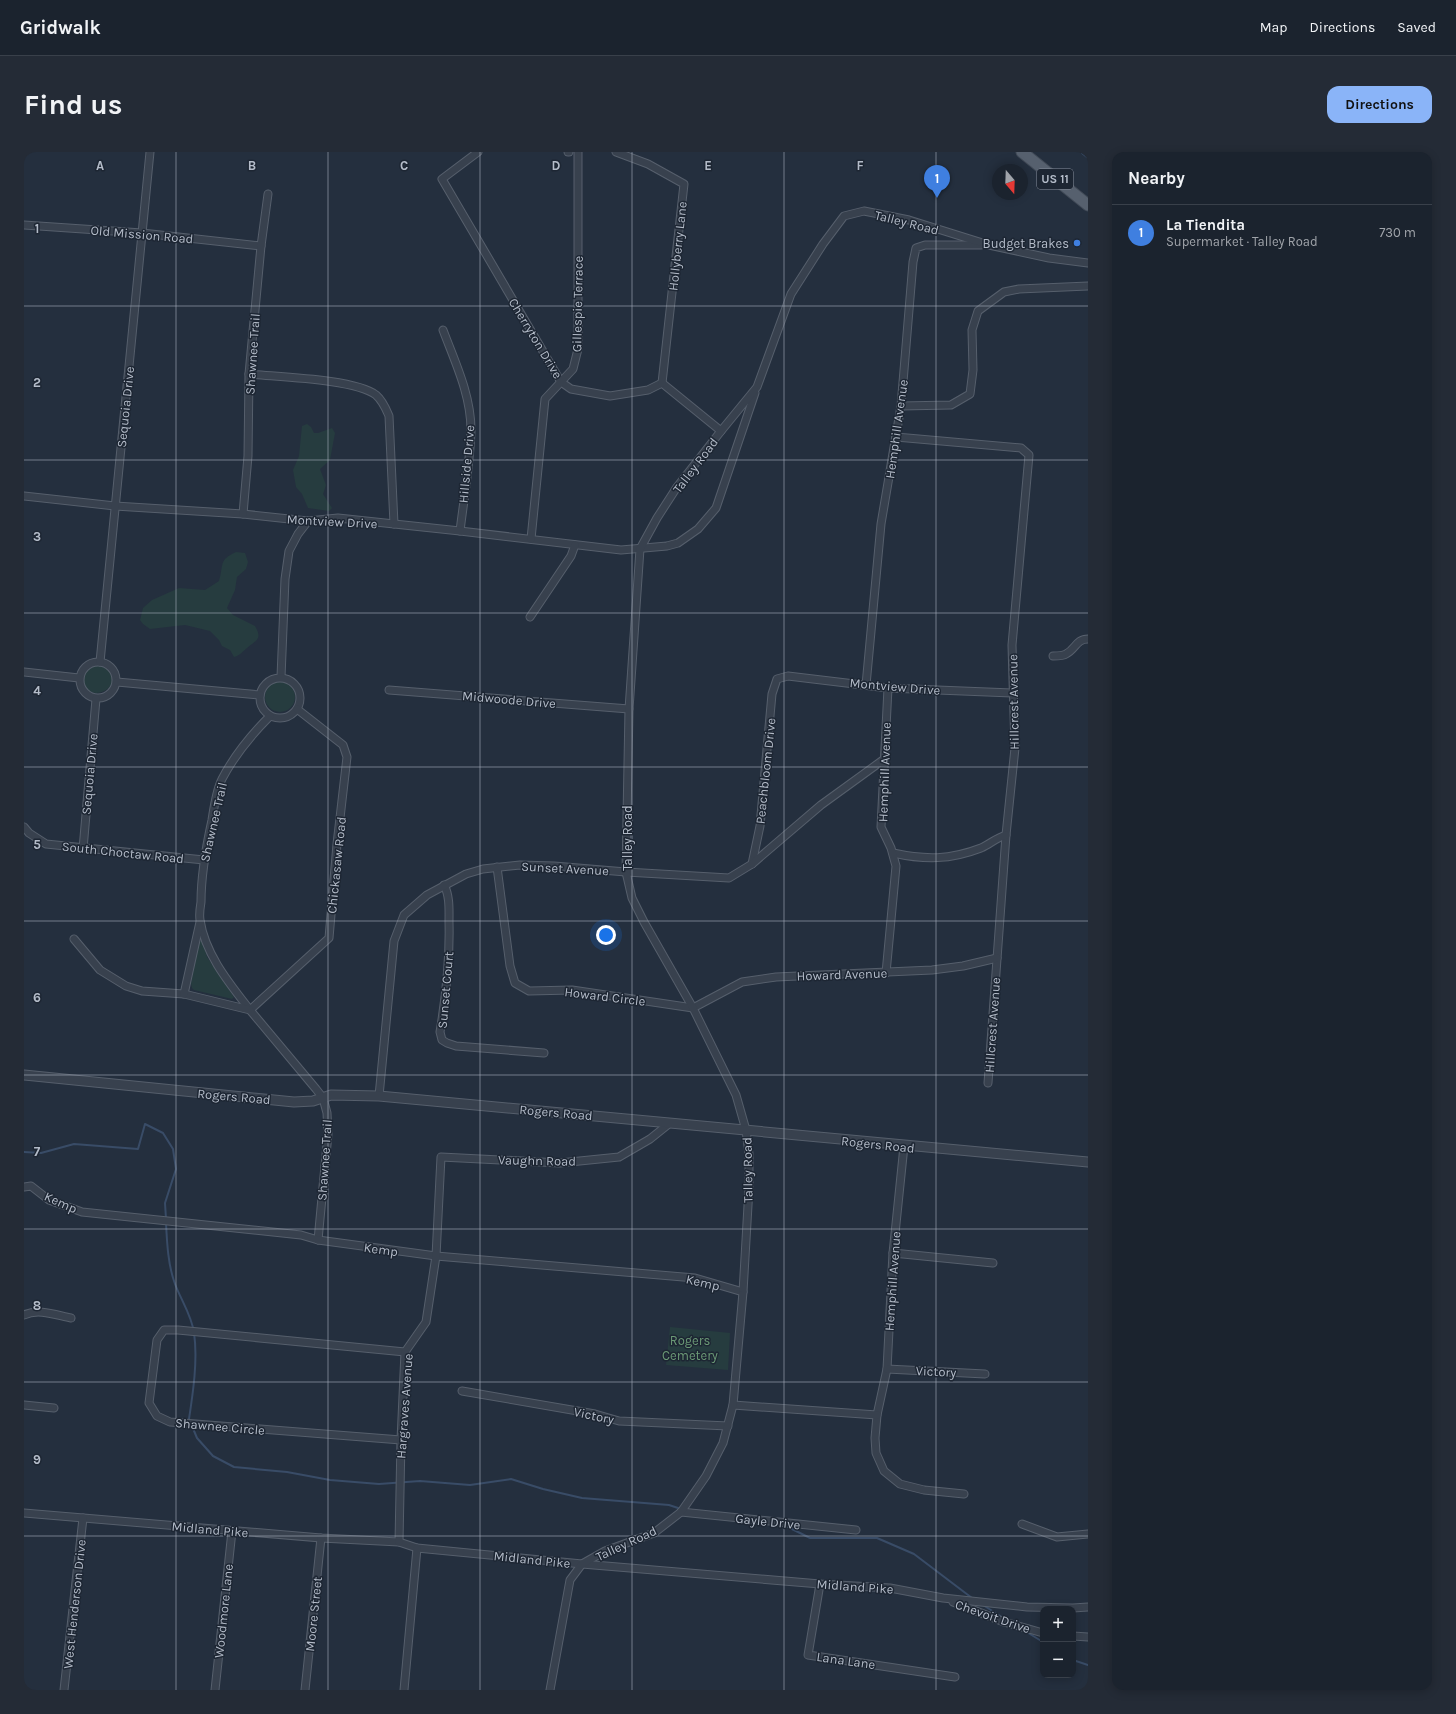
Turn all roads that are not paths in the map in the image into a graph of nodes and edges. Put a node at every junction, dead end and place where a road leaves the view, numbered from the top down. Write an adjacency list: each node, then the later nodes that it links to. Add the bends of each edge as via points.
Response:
1 (150, 152): 9 (street, Sequoia Drive)
2 (478, 152): 16 (street, Cherryton Drive, via 442,178)
3 (578, 152): 16 (street, Gillespie Terrace, via 578,349 573,369)
4 (616, 152): 17 (street, Hollyberry Lane, via 648,164 684,184)
5 (1022, 152): 7 (main road, US 11)
6 (268, 194): 11 (street, Shawnee Trail)
7 (1088, 205)
8 (24, 225): 9 (street, Old Mission Road)
9 (142, 233): 11 (street, Old Mission Road); 23 (street, Sequoia Drive)
10 (989, 245): 12 (street, Talley Road, via 1049,258); 18 (street, Talley Road, via 909,220 864,211 844,216 791,294); 19 (street, Hemphill Avenue, via 925,245 916,248 911,274)
11 (261, 246): 15 (street, Shawnee Trail)
12 (1088, 263)
13 (1088, 286): 19 (street, via 1004,292 978,311 972,330 973,370 970,394 951,406)
14 (443, 330): 27 (street, Hillside Drive, via 461,378 471,429)
15 (249, 374): 24 (street, Shawnee Trail, via 248,456); 26 (street, via 338,383 362,388 382,401 390,416)
16 (561, 382): 17 (street, Cherryton Drive, via 571,389 610,396 648,390); 28 (street, Gillespie Terrace, via 545,399)
17 (662, 383): 20 (street)
18 (757, 387): 20 (street, Talley Road); 30 (street, Talley Road, via 716,508 698,530 678,543)
19 (901, 406): 21 (street, Hemphill Avenue)
20 (721, 431): 30 (street, Talley Road, via 677,487)
21 (896, 437): 40 (street, Hemphill Avenue, via 881,524); 43 (street, Hillcrest Avenue, via 1022,448 1029,455 1012,645)
22 (24, 496): 23 (street, Montview Drive)
23 (115, 506): 24 (street, Montview Drive); 34 (street, Sequoia Drive)
24 (243, 514): 25 (street, Montview Drive)
25 (308, 521): 26 (street, Montview Drive, via 338,518); 36 (street, via 290,551 285,579)
26 (394, 524): 27 (street, Montview Drive)
27 (460, 531): 28 (street, Montview Drive)
28 (531, 539): 29 (street, Montview Drive)
29 (575, 545): 30 (street, Montview Drive, via 621,550); 31 (street, via 571,556)
30 (640, 549): 47 (street, Talley Road)
31 (530, 617)
32 (1088, 639): 33 (street, via 1077,642 1067,654)
33 (1053, 656)
34 (100, 662): 37 (street, via 91,663 82,670); 39 (street, via 108,664 114,671)
35 (24, 672): 37 (street)
36 (281, 677): 44 (street, via 267,682); 46 (street, via 287,678 300,691)
37 (79, 678): 45 (street, via 80,687 86,696)
38 (777, 679): 40 (street, Montview Drive, via 788,676); 55 (street, Peachbloom Drive, via 772,694 760,826)
39 (117, 682): 44 (street); 45 (street, via 113,692 106,698)
40 (866, 685): 41 (street, Montview Drive)
41 (888, 688): 43 (street, Montview Drive); 49 (street, Hemphill Avenue)
42 (389, 690): 47 (street, Midwoode Drive)
43 (1012, 693): 51 (street, Hillcrest Avenue, via 1015,748)
44 (260, 695): 48 (street, via 263,710)
45 (96, 699): 52 (street, Sequoia Drive)
46 (297, 709): 48 (street, via 283,718); 65 (street, Chickasaw Road, via 343,745 347,757 329,938)
47 (629, 709): 57 (street, Talley Road)
48 (270, 716): 54 (street, Shawnee Trail, via 240,750 222,780)
49 (883, 760): 53 (street, Hemphill Avenue, via 881,827); 55 (street, Sunset Avenue, via 821,805)
50 (24, 826): 52 (street, South Choctaw Road, via 29,833 46,844)
51 (1006, 835): 53 (street, via 982,847 949,858 926,859); 61 (street, Hillcrest Avenue)
52 (82, 849): 54 (street, South Choctaw Road)
53 (893, 853): 62 (street, Hemphill Avenue, via 896,866)
54 (204, 860): 59 (street, Shawnee Trail)
55 (752, 864): 57 (street, Sunset Avenue, via 729,878)
56 (497, 867): 57 (street, Sunset Avenue, via 554,866); 58 (street, Sunset Avenue, via 466,874); 64 (street, Howard Circle, via 510,966 516,983 529,991 572,990)
57 (626, 872): 64 (street, Talley Road, via 632,898 641,917)
58 (444, 886): 66 (street, Sunset Court, via 448,898 450,942 440,1032 442,1040 456,1046); 69 (street, Sunset Avenue, via 427,895 404,915 394,941)
59 (200, 920): 63 (street, Shawnee Trail); 65 (street, Shawnee Trail, via 210,951 223,975)
60 (74, 939): 63 (street, via 100,970 126,986 142,992)
61 (997, 958): 62 (street, Howard Avenue, via 932,970); 68 (street, Hillcrest Avenue)
62 (886, 972): 64 (street, Howard Avenue, via 776,976 742,982)
63 (184, 994): 65 (street)
64 (693, 1008): 72 (street, Talley Road, via 736,1095)
65 (250, 1010): 70 (street, Shawnee Trail)
66 (544, 1053)
67 (24, 1075): 70 (street, Rogers Road, via 294,1102)
68 (988, 1083)
69 (379, 1096): 70 (street, Rogers Road, via 331,1095); 71 (street, Rogers Road)
70 (323, 1098): 77 (street, Shawnee Trail, via 328,1134)
71 (670, 1123): 72 (street, Rogers Road); 74 (street, Vaughn Road, via 650,1139 619,1157 560,1163)
72 (746, 1130): 73 (street, Rogers Road); 81 (street, Talley Road, via 750,1188)
73 (904, 1146): 75 (street, Rogers Road); 78 (street, Hemphill Avenue)
74 (441, 1158): 79 (street, Hargraves Avenue)
75 (1088, 1162)
76 (24, 1187): 77 (street, Kemp, via 31,1186 49,1200 82,1212 301,1235)
77 (318, 1240): 79 (street, Kemp)
78 (893, 1253): 80 (street); 85 (street, Hemphill Avenue)
79 (436, 1256): 81 (street, Kemp, via 695,1278); 84 (street, Hargraves Avenue, via 426,1322)
80 (993, 1262)
81 (743, 1292): 89 (street, Talley Road)
82 (24, 1315): 83 (street, via 38,1312)
83 (71, 1318)
84 (405, 1352): 93 (street, Hargraves Avenue); 93 (street, Shawnee Circle, via 164,1330 157,1340 149,1403 157,1416 170,1422)
85 (887, 1368): 86 (street, Victory); 91 (street, Hemphill Avenue)
86 (985, 1374)
87 (462, 1391): 92 (street, Victory, via 619,1420)
88 (24, 1405): 90 (street)
89 (733, 1405): 91 (street); 92 (street, Talley Road)
90 (54, 1408)
91 (877, 1415): 94 (street, Hemphill Avenue, via 876,1453 884,1471 900,1484 924,1490)
92 (728, 1426): 96 (street, Talley Road, via 723,1443 706,1476)
93 (400, 1440): 103 (street, Hargraves Avenue)
94 (964, 1494)
95 (24, 1512): 97 (street, Midland Pike)
96 (681, 1512): 99 (street, Gayle Drive); 105 (street, Talley Road, via 654,1532 605,1551)
97 (83, 1518): 100 (street, Midland Pike); 113 (street, West Henderson Drive)
98 (1022, 1524): 101 (street, via 1057,1538)
99 (856, 1530)
100 (232, 1531): 102 (street, Midland Pike); 114 (street, Woodmore Lane)
101 (1088, 1534)
102 (321, 1538): 103 (street, Midland Pike); 115 (street, Moore Street)
103 (399, 1542): 104 (street, Midland Pike)
104 (417, 1548): 105 (street, Midland Pike); 116 (street)
105 (582, 1564): 106 (street, Midland Pike); 117 (street, Talley Road, via 570,1580)
106 (820, 1584): 107 (street, Midland Pike, via 890,1588); 112 (street, Lana Lane, via 808,1655)
107 (943, 1598): 108 (street, Midland Pike, via 1027,1607); 109 (street, Chevoit Drive, via 1004,1622)
108 (1088, 1606)
109 (1040, 1632)
110 (1076, 1636): 111 (street)
111 (1088, 1637)
112 (955, 1676)
113 (64, 1690)
114 (215, 1690)
115 (305, 1690)
116 (404, 1690)
117 (550, 1690)

